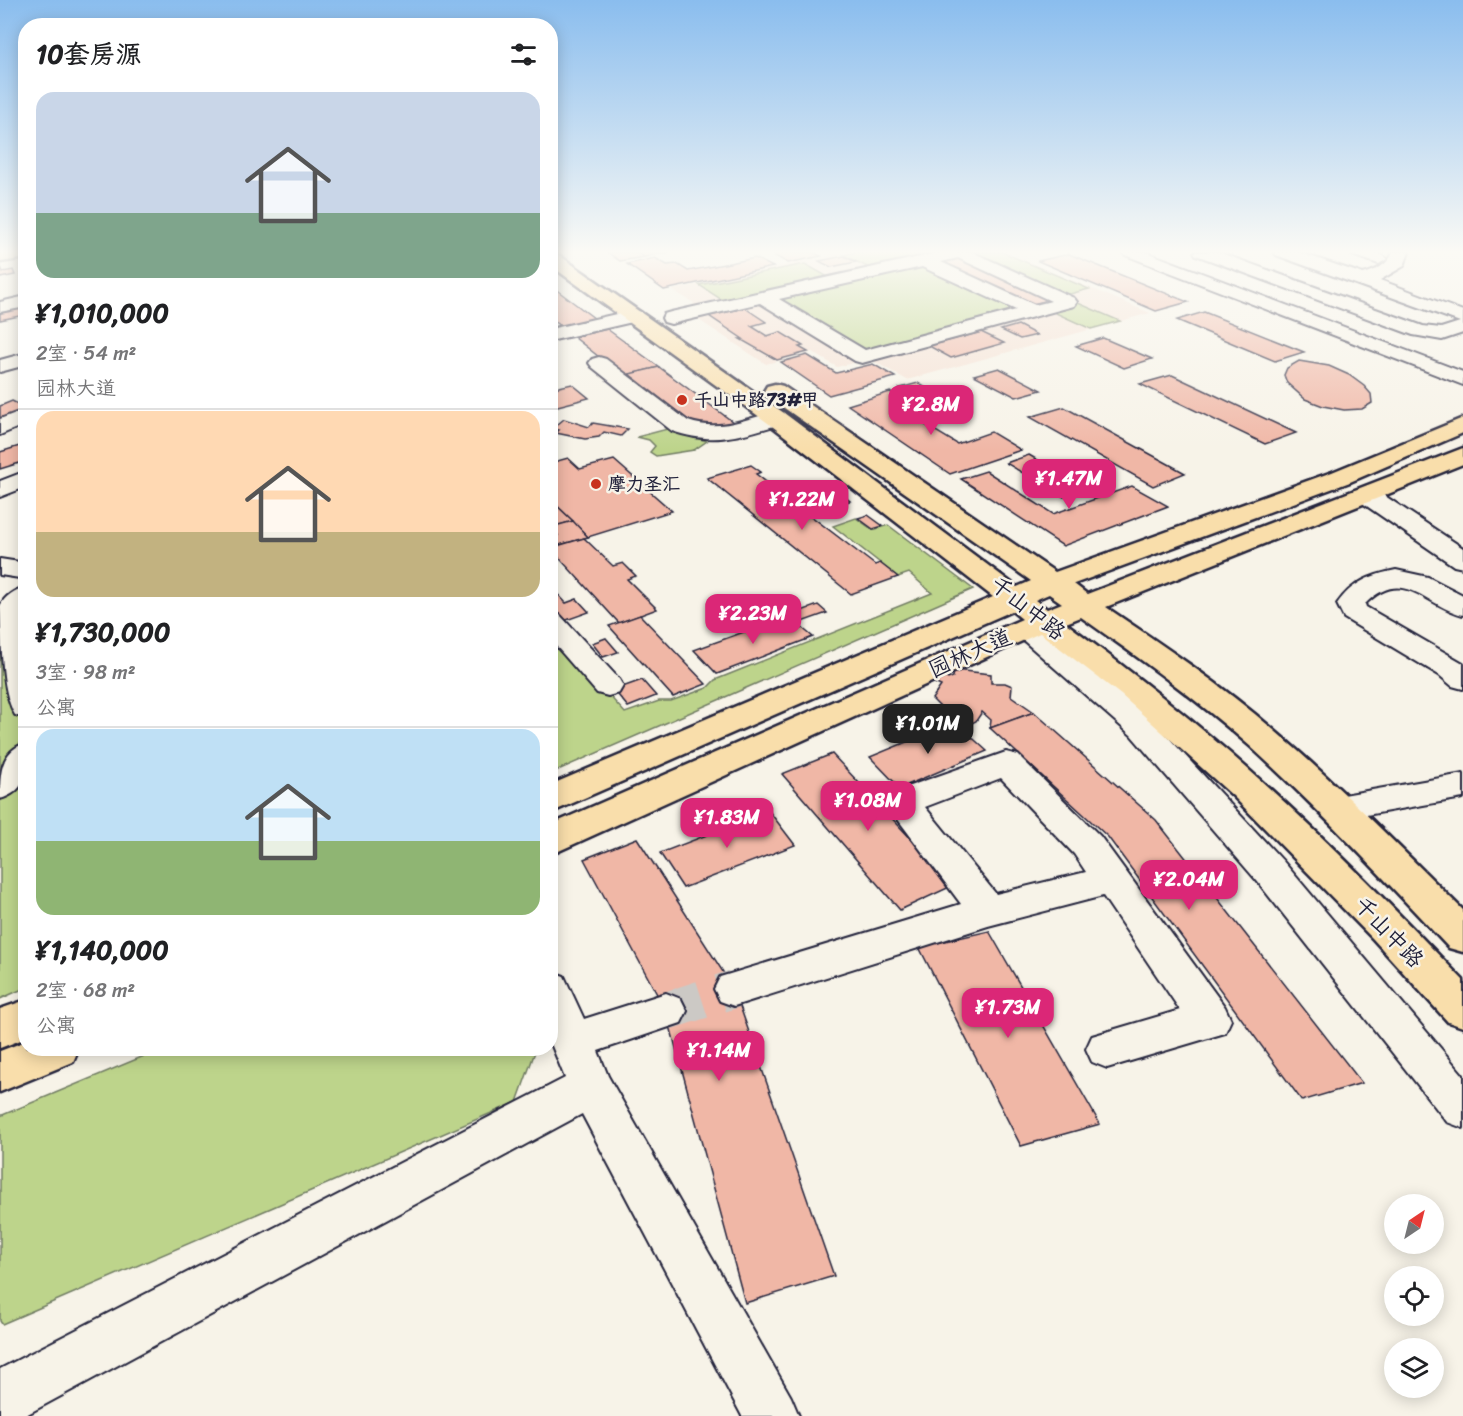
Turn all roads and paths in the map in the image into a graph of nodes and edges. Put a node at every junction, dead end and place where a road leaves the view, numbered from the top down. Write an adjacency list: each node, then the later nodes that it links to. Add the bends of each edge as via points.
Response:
1 (625, 318): 9 (street)
2 (637, 318): 14 (main road, 千山中路)
3 (671, 318): 24 (main road, 千山中路)
4 (797, 318): 5 (street, via 862,357)
5 (1012, 318)
6 (1303, 318): 13 (street)
7 (1384, 318): 8 (street, via 1442,334)
8 (1463, 327)
9 (558, 333)
10 (18, 361): 12 (street)
11 (599, 363): 14 (street, via 680,426 693,431 719,434)
12 (0, 366)
13 (1463, 379)
14 (776, 418): 27 (main road, 千山中路)
15 (18, 419): 17 (street)
16 (1463, 425): 24 (main road, 园林大道, via 1341,477)
17 (0, 428)
18 (1463, 454): 21 (main road, 园林大道)
19 (18, 482): 20 (street)
20 (0, 490)
21 (1367, 495): 22 (street); 25 (main road, 园林大道)
22 (1463, 560)
23 (18, 580): 31 (street, via 14,605)
24 (1051, 583): 25 (main road, 千山中路); 27 (main road, 园林大道)
25 (1083, 605): 27 (main road, 园林大道); 36 (main road, 千山中路, via 1185,675)
26 (1463, 607): 29 (street, via 1405,577 1386,578 1358,594 1351,604 1354,612)
27 (1028, 616): 35 (main road, 园林大道); 37 (main road, 园林大道); 43 (main road, 千山中路, via 1132,688 1246,787); 52 (street, via 1142,728 1269,871)
28 (558, 630): 30 (street)
29 (1463, 679)
30 (608, 686)
31 (14, 699)
32 (18, 765): 34 (street)
33 (1463, 786): 36 (street)
34 (0, 787)
35 (558, 797)
36 (1338, 808): 40 (main road, 千山中路)
37 (558, 838)
38 (1112, 880): 39 (street); 39 (street, via 1087,844 1006,763 902,802); 48 (street, via 1210,1020)
39 (988, 911): 41 (street)
40 (1463, 936)
41 (734, 988)
42 (558, 1007): 47 (street)
43 (1463, 1009)
44 (666, 1011): 47 (street)
45 (18, 1021): 46 (main road)
46 (0, 1029)
47 (572, 1041): 51 (street)
48 (1107, 1049)
49 (38, 1056): 50 (main road)
50 (0, 1072)
51 (591, 1087): 53 (street); 54 (street)
52 (1463, 1108)
53 (0, 1401)
54 (772, 1416)

